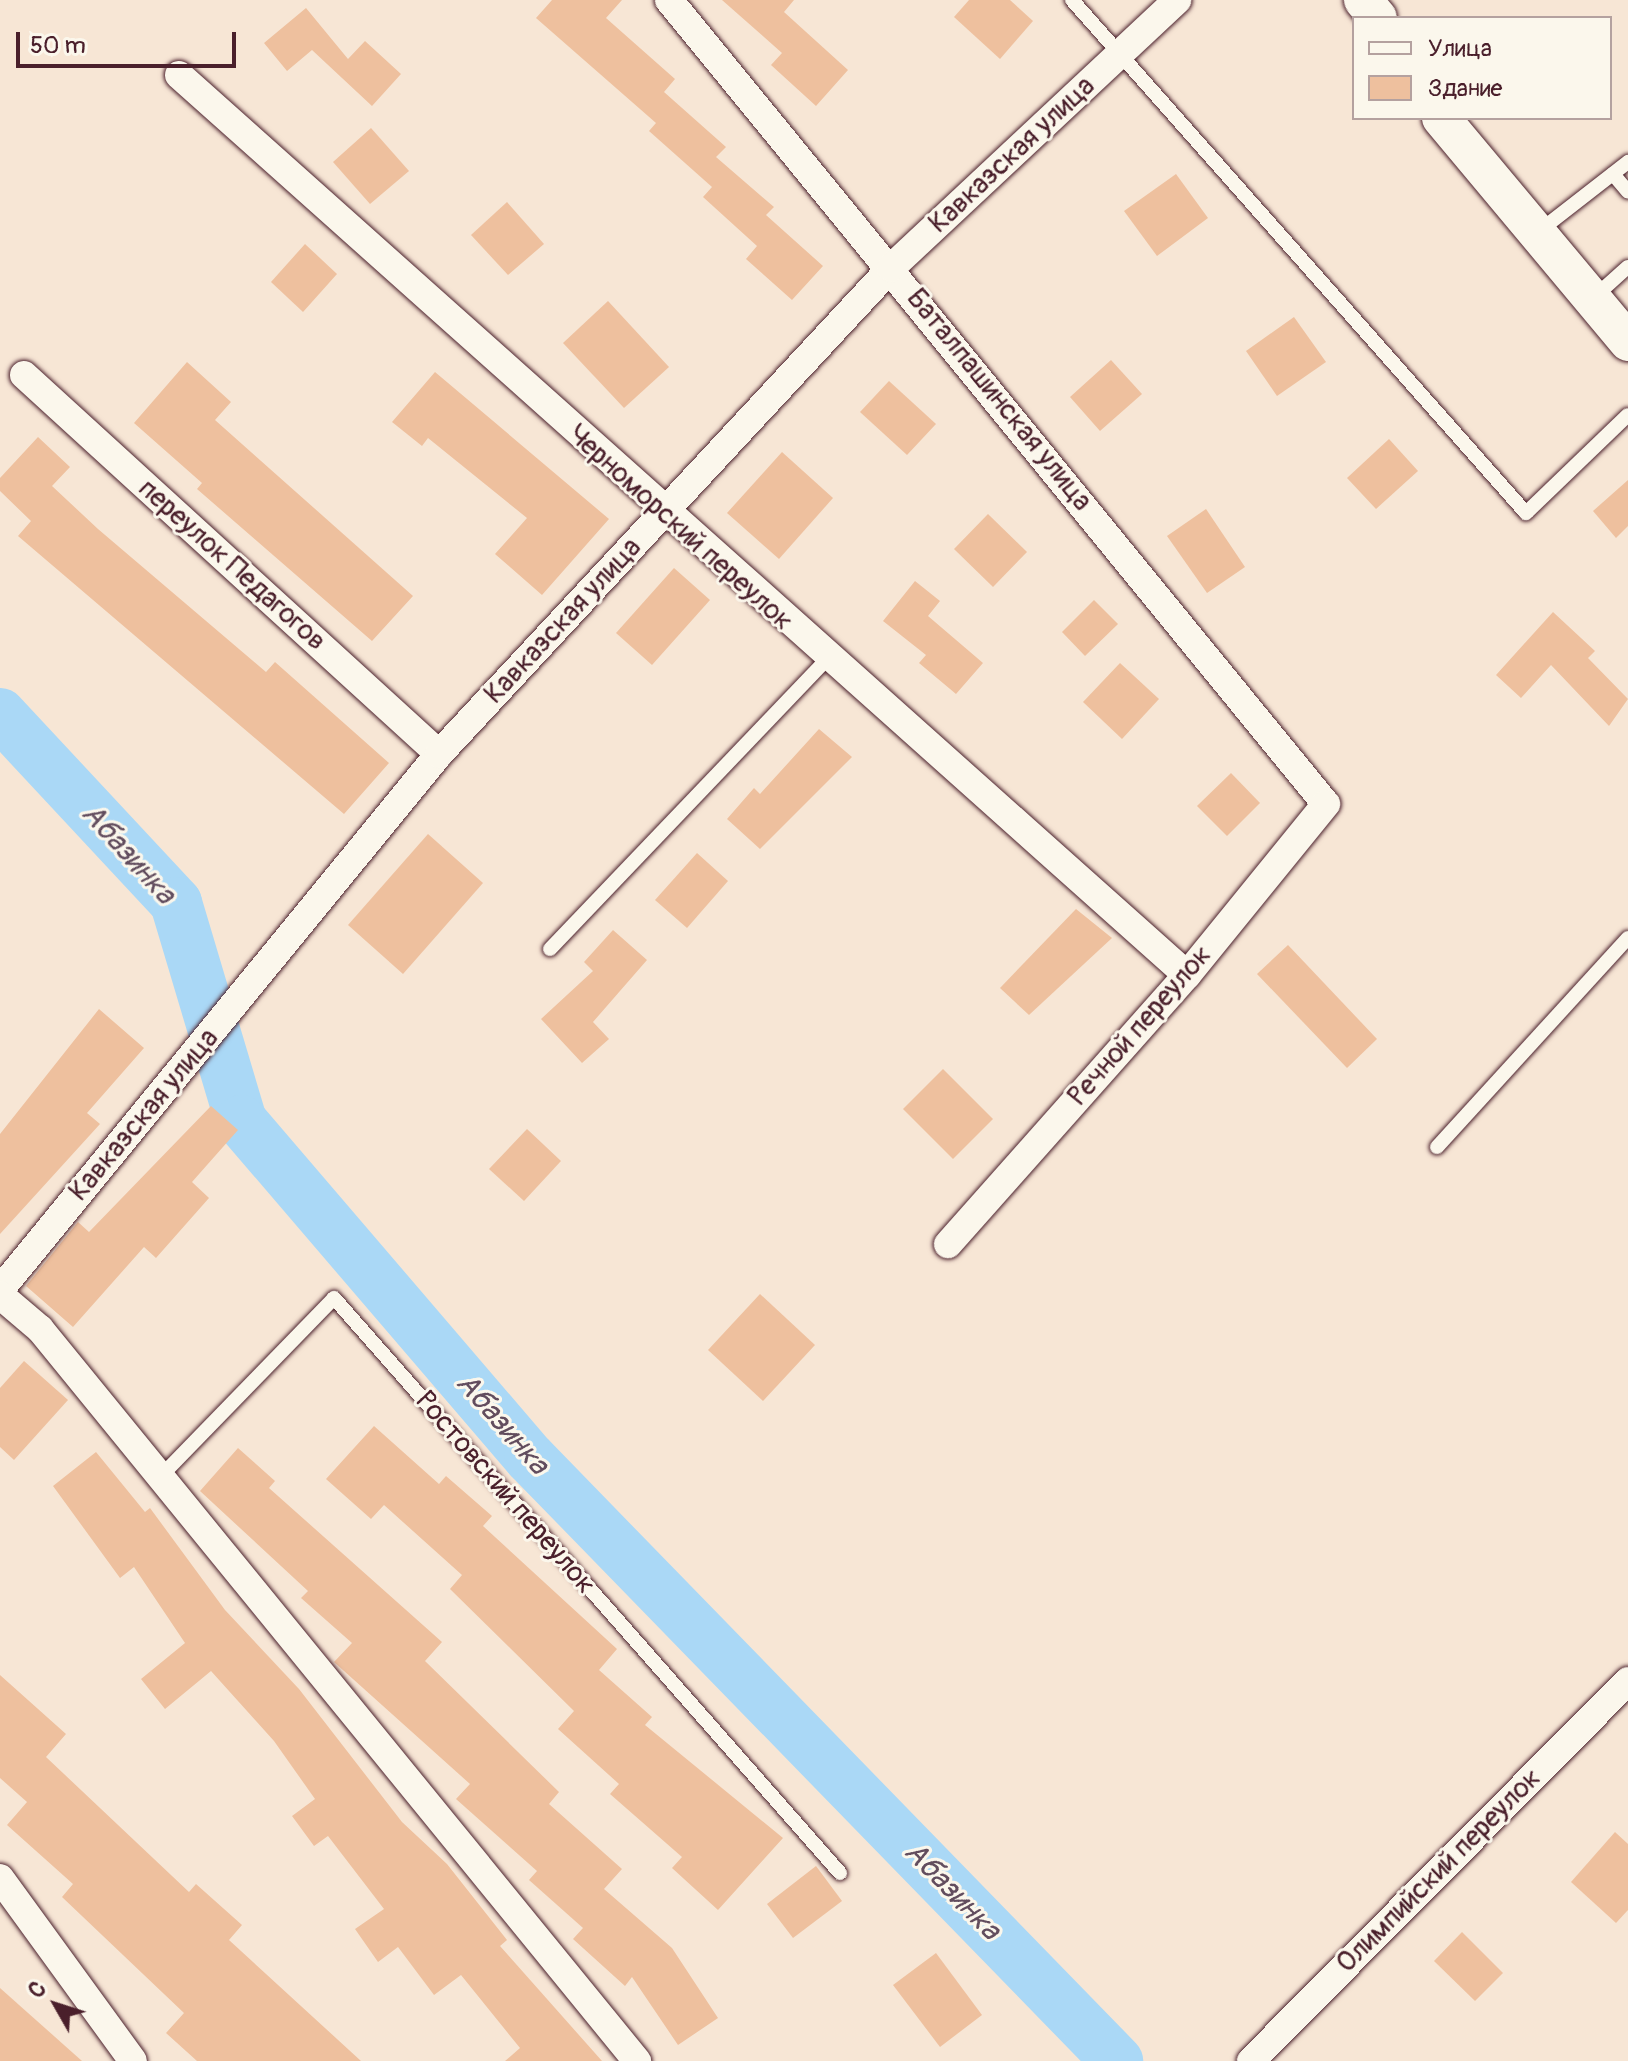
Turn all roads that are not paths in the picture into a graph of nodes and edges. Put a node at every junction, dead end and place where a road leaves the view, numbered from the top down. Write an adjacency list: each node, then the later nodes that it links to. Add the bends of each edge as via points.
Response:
1 (669, 0): 16 (street, Баталпашинская улица)
2 (1072, 0): 8 (lane)
3 (1177, 0): 8 (street, Кавказская улица)
4 (1345, 0): 6 (main road)
5 (1363, 0): 7 (main road)
6 (1357, 16)
7 (1376, 16)
8 (1118, 57): 16 (street, Кавказская улица); 21 (lane, via 1526,513)
9 (179, 75): 22 (street, Черноморский переулок)
10 (1443, 120): 19 (main road)
11 (1462, 120): 15 (main road)
12 (1628, 162): 13 (lane)
13 (1613, 174): 14 (lane); 15 (lane)
14 (1628, 192)
15 (1547, 225): 17 (main road)
16 (891, 268): 22 (street, Кавказская улица); 25 (street, Баталпашинская улица)
17 (1614, 279): 18 (main road)
18 (1628, 324)
19 (1628, 342)
20 (24, 375): 24 (street, переулок Педагогов)
21 (1628, 415)
22 (663, 514): 23 (street, Черноморский переулок); 24 (street, Кавказская улица)
23 (827, 659): 27 (lane); 28 (street, Черноморский переулок)
24 (439, 754): 31 (street, Кавказская улица)
25 (1326, 804): 28 (street, Речной переулок)
26 (1628, 938): 29 (lane)
27 (550, 949)
28 (1187, 975): 30 (street, Речной переулок)
29 (1437, 1147)
30 (948, 1244)
31 (0, 1292): 32 (street, via 40,1329)
32 (161, 1476): 34 (lane, Ростовский переулок, via 334,1298); 37 (street)
33 (1628, 1681): 38 (street, Олимпийский переулок)
34 (840, 1873)
35 (0, 1878): 36 (street)
36 (133, 2061)
37 (637, 2061)
38 (1251, 2061)

